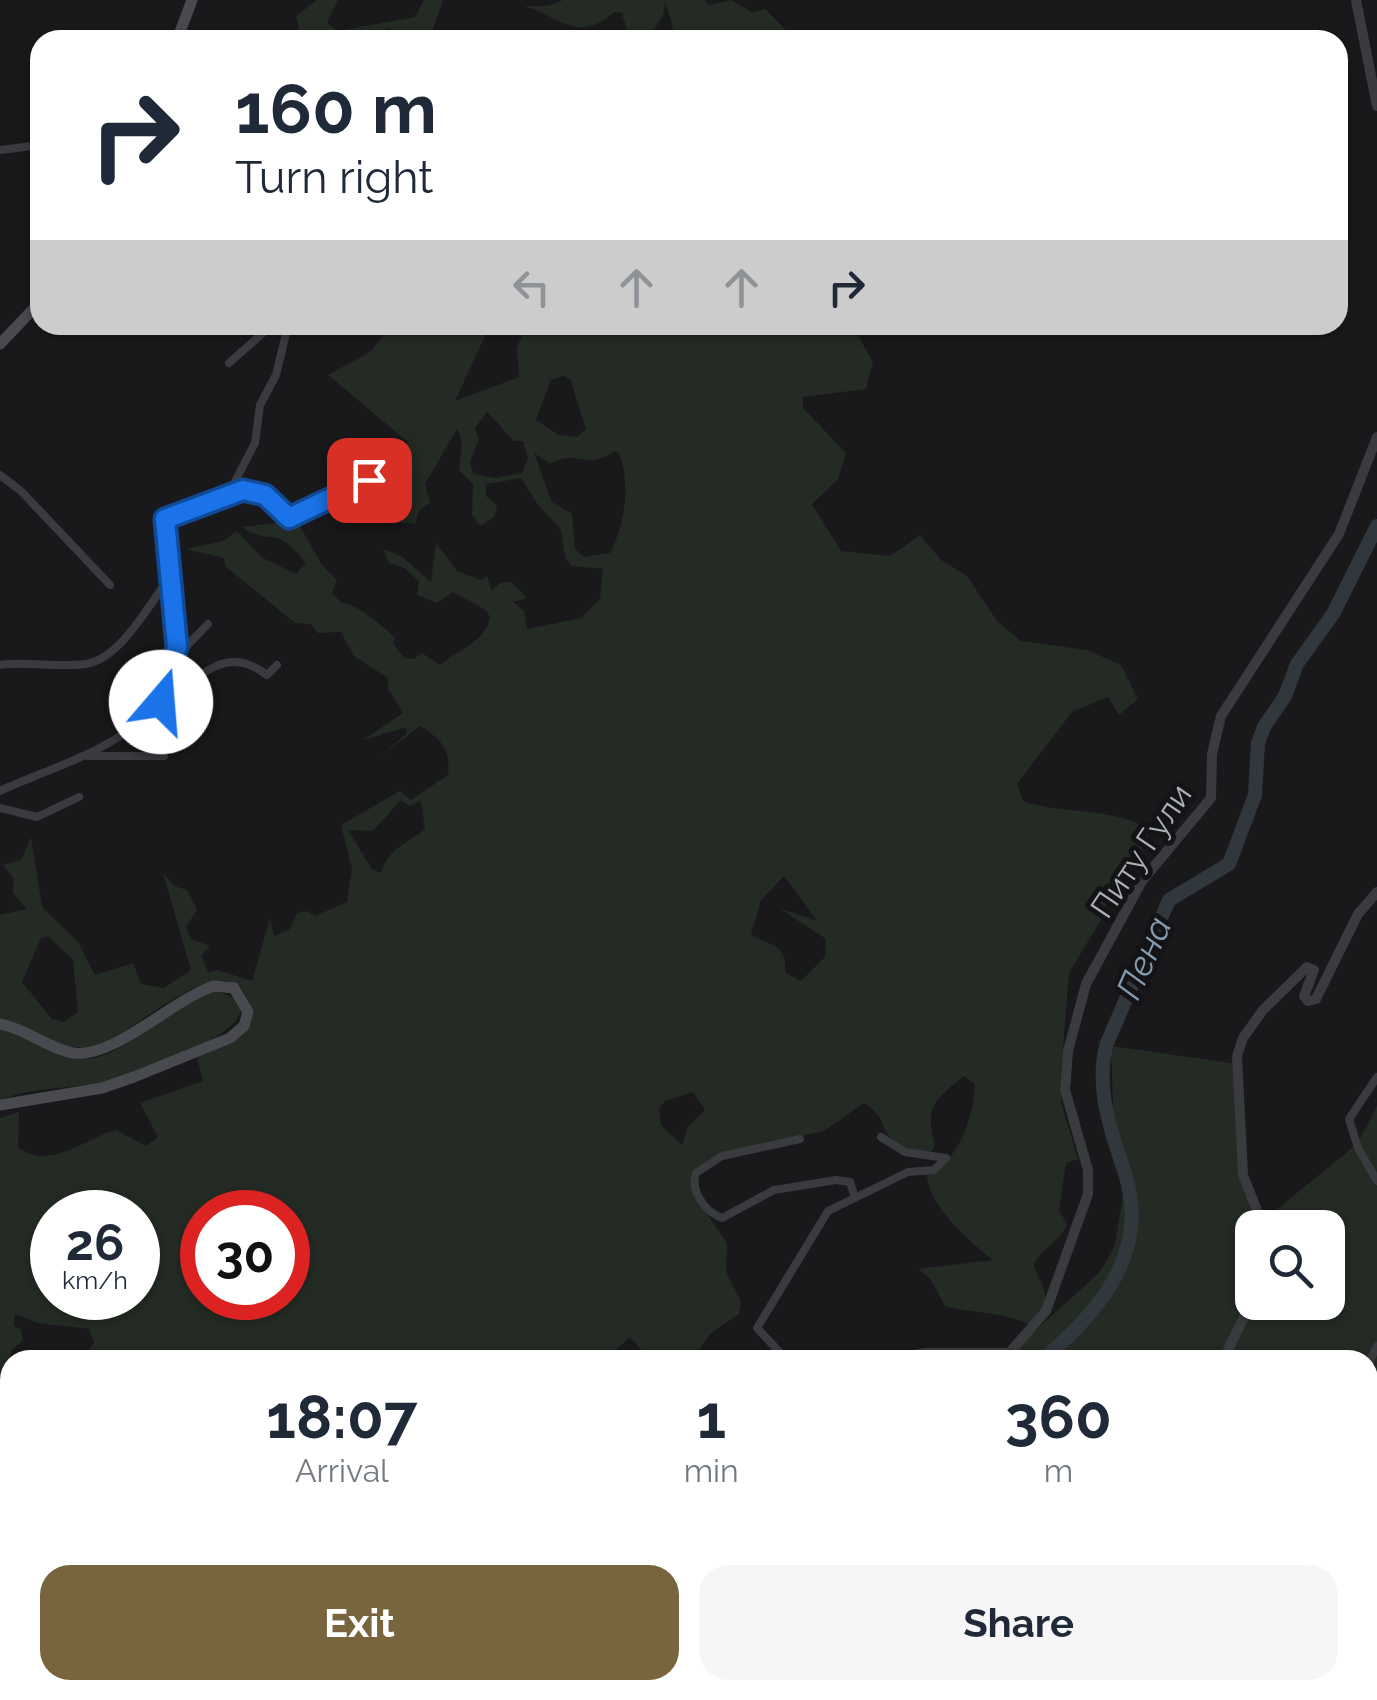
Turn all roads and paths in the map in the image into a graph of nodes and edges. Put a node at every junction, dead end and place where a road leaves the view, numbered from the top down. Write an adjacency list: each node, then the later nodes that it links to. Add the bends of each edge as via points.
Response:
1 (192, 0): 3 (main road)
2 (1356, 0): 4 (street)
3 (181, 30)
4 (1377, 106)
5 (30, 147): 6 (street)
6 (0, 150)
7 (30, 312): 10 (main road)
8 (261, 335): 11 (street)
9 (286, 335): 15 (street, via 258,410 255,443)
10 (0, 344)
11 (229, 364)
12 (1377, 437): 39 (street, Питу Гули, via 1339,534 1221,716 1211,798 1142,880 1086,984 1065,1090 1088,1170 1088,1194 1046,1311)
13 (390, 456): 15 (street, via 358,489 289,518 265,495)
14 (0, 475): 17 (street)
15 (229, 494): 16 (street, via 165,519)
16 (171, 575): 19 (street); 21 (street, via 100,658)
17 (110, 585)
18 (208, 624): 19 (street)
19 (175, 659): 22 (street)
20 (277, 665): 22 (street, via 266,675 251,663 232,661)
21 (0, 666)
22 (161, 702): 23 (street, via 106,746)
23 (82, 756): 24 (street); 25 (street)
24 (164, 756)
25 (0, 791)
26 (79, 797): 27 (street, via 32,818)
27 (0, 808)
28 (1377, 892): 36 (street, via 1358,914 1316,999 1304,996 1314,978 1307,967 1263,1010 1239,1046 1243,1176)
29 (0, 1024): 31 (main road, via 84,1053 214,986 237,991 248,1012 230,1038 134,1077)
30 (1377, 1077): 34 (street, via 1349,1119)
31 (0, 1105)
32 (881, 1136): 35 (street, via 904,1152 946,1158 934,1170 911,1171)
33 (800, 1139): 35 (street, via 714,1160 694,1178 698,1195 722,1218 762,1194 836,1180 850,1182)
34 (1377, 1181)
35 (855, 1198): 38 (street, via 828,1211 757,1328)
36 (1257, 1210)
37 (1243, 1320): 40 (street)
38 (778, 1350)
39 (1015, 1350)
40 (1228, 1350)

